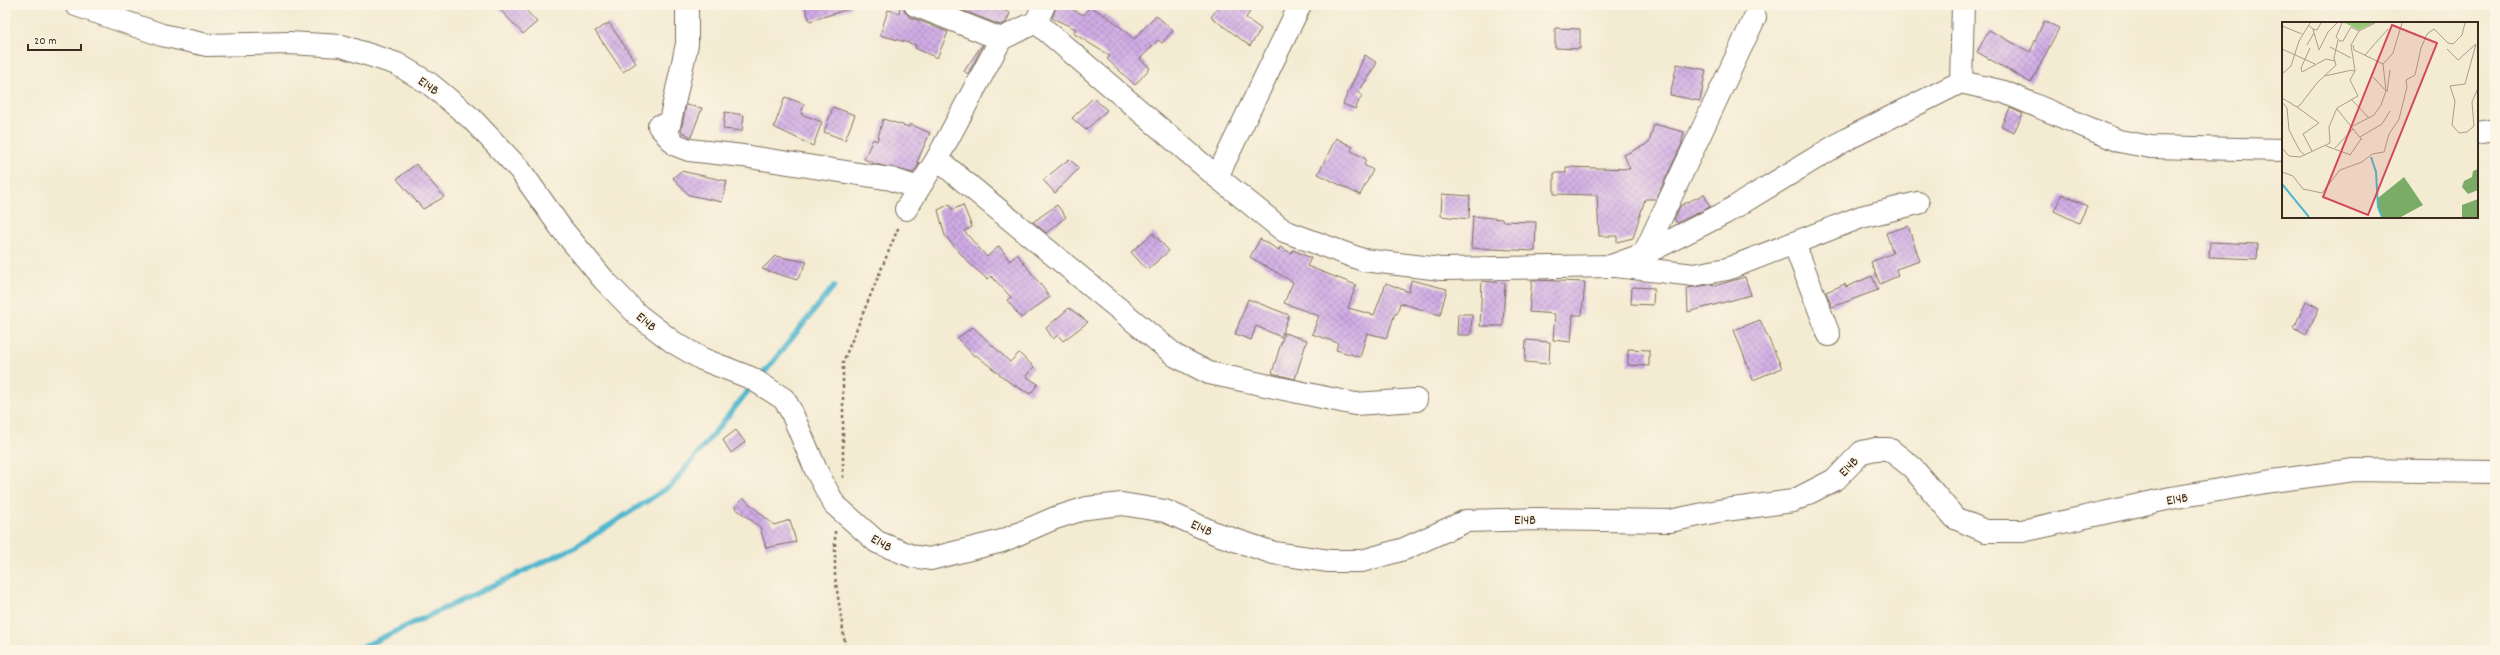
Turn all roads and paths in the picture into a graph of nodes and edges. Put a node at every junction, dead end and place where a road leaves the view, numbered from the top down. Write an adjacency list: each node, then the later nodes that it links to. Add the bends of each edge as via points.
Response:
1 (76, 5): 24 (street, E14B, via 162,35 207,45 289,43 342,46 397,64 430,84 472,119 520,170 561,228 604,280 638,314 673,342 702,359 759,384 784,399 816,470)
2 (687, 5): 15 (street, via 686,44 663,131 676,145 689,150 891,179)
3 (915, 5): 8 (street)
4 (1300, 5): 14 (street)
5 (1963, 5): 9 (street)
6 (1040, 14): 8 (street); 14 (street)
7 (1755, 17): 19 (street)
8 (1001, 39): 13 (street)
9 (1961, 82): 12 (street, via 2004,92 2119,141 2151,147); 19 (street, via 1847,139 1725,213)
10 (2495, 130): 11 (street)
11 (2478, 133)
12 (2282, 150)
13 (937, 159): 15 (street); 22 (street, via 1176,356 1209,373 1355,404)
14 (1217, 177): 20 (street, via 1284,230 1363,260 1441,269)
15 (918, 188): 17 (street)
16 (1918, 203): 18 (street, via 1861,217)
17 (906, 209): 24 (path, via 843,362)
18 (1794, 243): 20 (street, via 1727,269 1694,275); 21 (street)
19 (1644, 254): 20 (street)
20 (1612, 266)
21 (1829, 335)
22 (1416, 400)
23 (2495, 472): 24 (street, E14B, via 2354,470 2171,498 2022,531 1985,531 1955,518 1912,467 1889,449 1876,449 1862,452 1836,479 1793,501 1718,511 1670,521 1536,518 1466,521 1404,549 1362,561 1329,561 1274,553 1217,534 1165,511 1122,504 1087,508 1055,518 1002,541 930,559 912,556 877,542)
24 (838, 507): 25 (path, via 835,577)
25 (846, 650)

